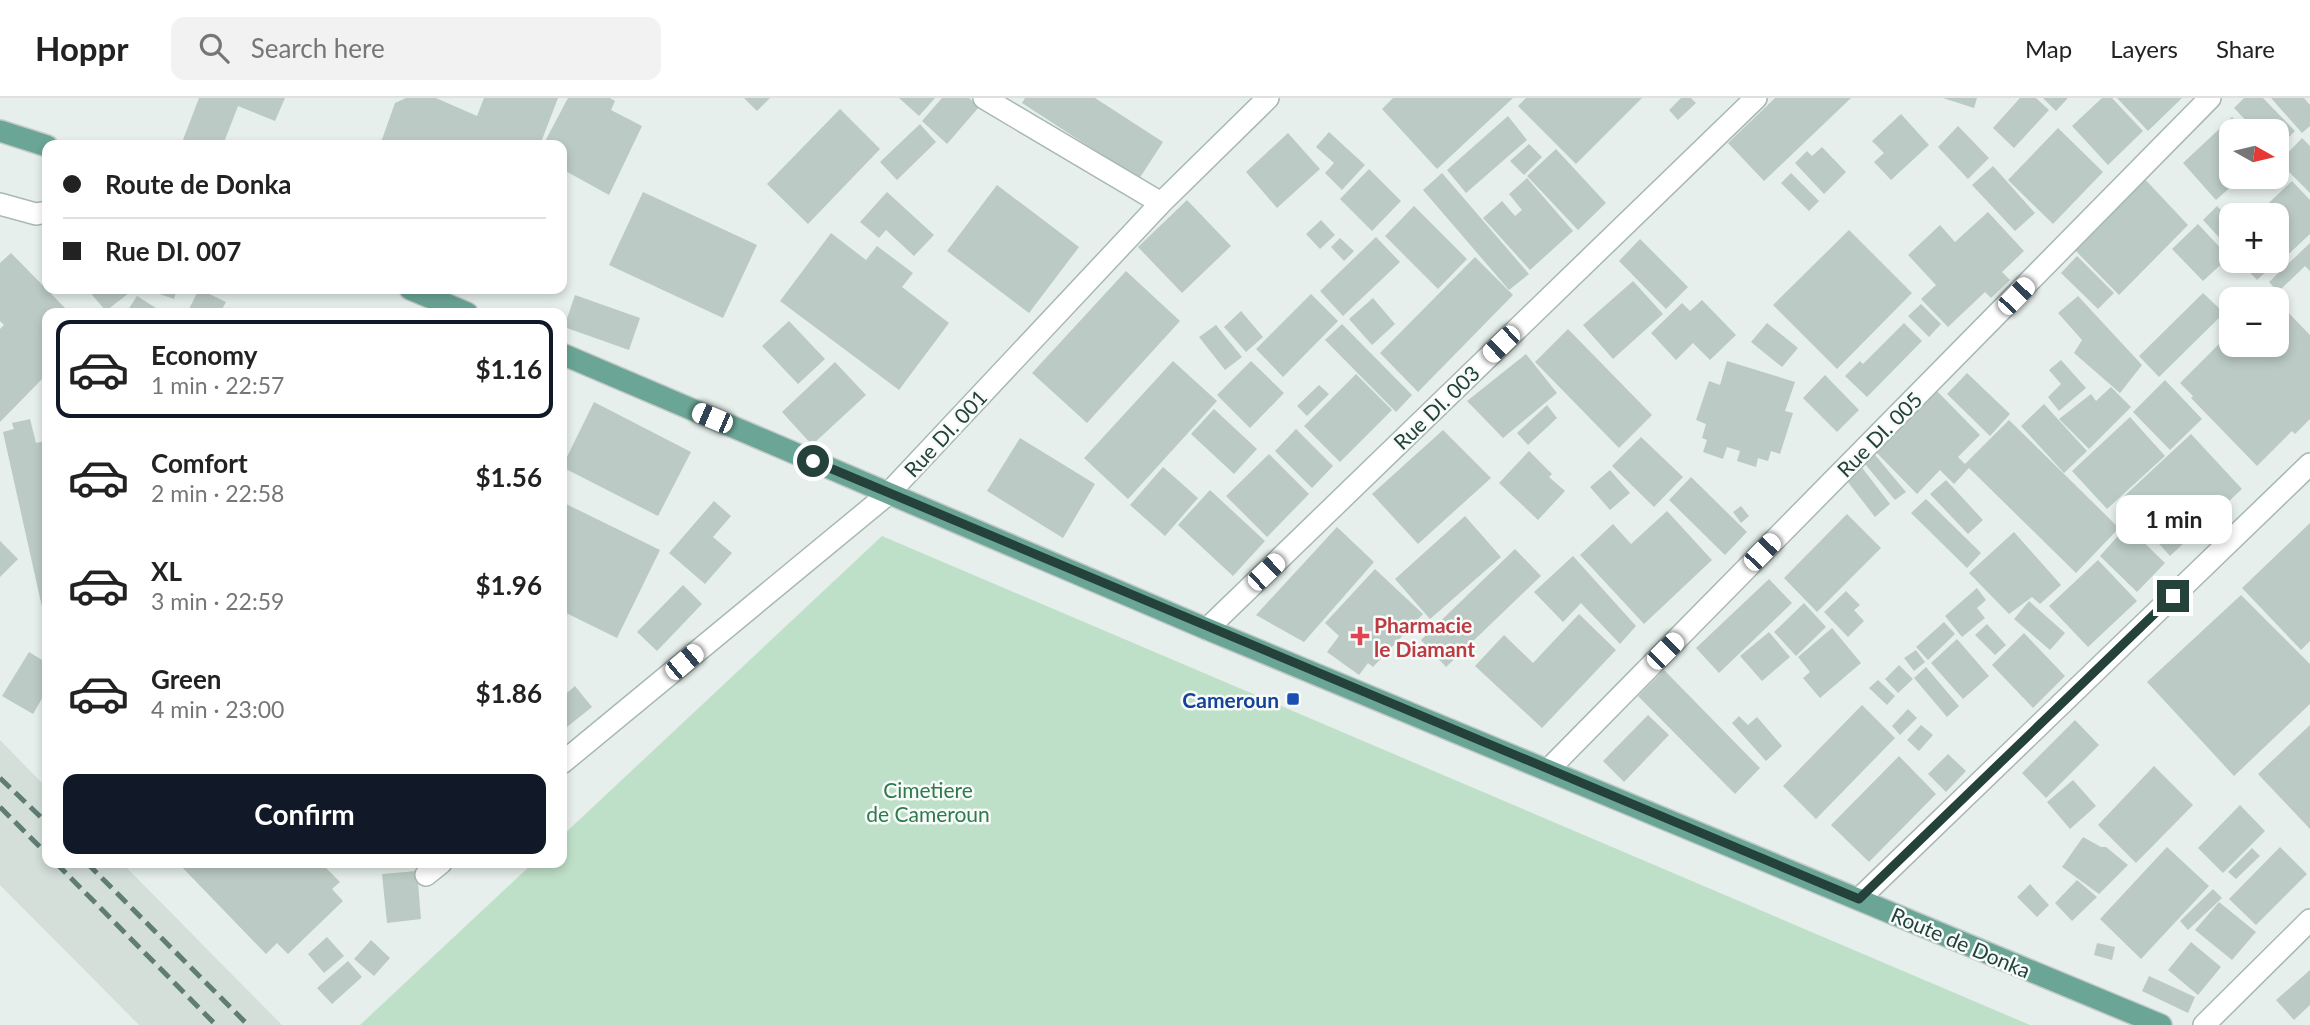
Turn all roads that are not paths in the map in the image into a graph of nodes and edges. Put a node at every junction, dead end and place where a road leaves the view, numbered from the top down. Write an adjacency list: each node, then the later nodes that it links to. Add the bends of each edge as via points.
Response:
1 (984, 98): 7 (street)
2 (1268, 98): 7 (street, Rue DI. 001)
3 (1756, 98): 15 (street, Rue DI. 003)
4 (2210, 98): 17 (street, Rue DI. 005)
5 (0, 131): 6 (main road)
6 (42, 144)
7 (1161, 203): 14 (street, Rue DI. 001)
8 (0, 204): 9 (street)
9 (42, 213)
10 (422, 294): 11 (main road)
11 (455, 308)
12 (567, 356): 14 (main road, Route de Donka)
13 (2310, 464): 18 (street)
14 (888, 494): 15 (main road, Route de Donka); 16 (street, Rue DI. 001)
15 (1207, 628): 17 (main road, Route de Donka)
16 (567, 759)
17 (1548, 770): 18 (main road, Route de Donka)
18 (1859, 899): 20 (main road, Route de Donka)
19 (2310, 920): 21 (street)
20 (2161, 1025)
21 (2204, 1025)

